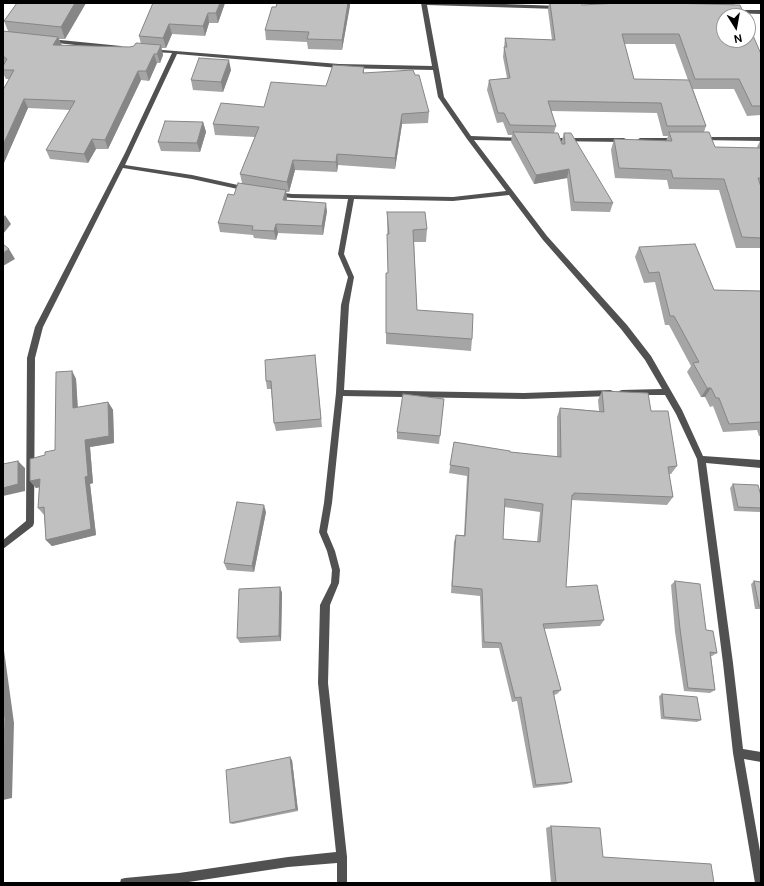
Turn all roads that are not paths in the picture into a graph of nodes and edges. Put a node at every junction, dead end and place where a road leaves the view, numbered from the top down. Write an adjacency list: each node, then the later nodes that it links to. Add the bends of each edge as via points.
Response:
1 (425, 3): 2 (street); 7 (street)
2 (561, 7)
3 (43, 40): 4 (street)
4 (125, 48)
5 (146, 50): 6 (street)
6 (175, 52): 7 (street, via 339,66); 14 (street)
7 (434, 68): 8 (street, via 441,97)
8 (469, 138): 10 (street); 16 (street)
9 (761, 139): 13 (street)
10 (528, 140)
11 (543, 140): 12 (street)
12 (682, 140)
13 (698, 140)
14 (121, 166): 15 (street, via 192,176); 23 (street, via 39,327 31,358 30,523)
15 (251, 190)
16 (511, 193): 18 (street, via 453,199); 19 (street, via 545,238 629,333 648,358)
17 (272, 194): 18 (street)
18 (351, 198): 20 (street, via 341,254 351,277 345,305)
19 (667, 392): 20 (street, via 524,396); 21 (street)
20 (340, 393): 26 (street, via 323,532 336,570 335,583 325,605 323,683)
21 (701, 459): 22 (street); 24 (street)
22 (761, 464)
23 (3, 545)
24 (738, 753): 25 (street); 29 (street)
25 (761, 757)
26 (342, 857): 27 (street); 28 (street)
27 (124, 883)
28 (342, 883)
29 (760, 883)

